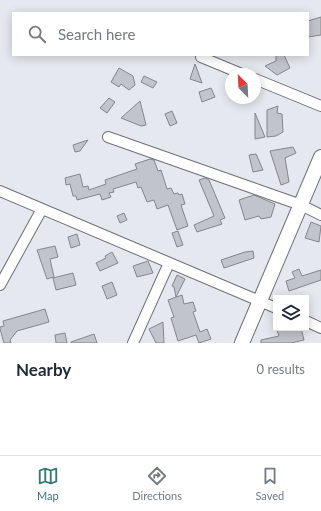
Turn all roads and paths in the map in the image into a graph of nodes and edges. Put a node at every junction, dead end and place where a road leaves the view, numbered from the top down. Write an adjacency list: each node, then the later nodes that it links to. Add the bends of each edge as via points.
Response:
1 (201, 58): 2 (street)
2 (227, 68)
3 (261, 81): 4 (street)
4 (321, 106)
5 (108, 137): 8 (street)
6 (321, 157): 8 (street)
7 (0, 191): 9 (street)
8 (301, 205): 10 (street); 13 (street)
9 (42, 209): 11 (street); 12 (street)
10 (321, 215)
11 (169, 263): 13 (street); 17 (street)
12 (0, 285)
13 (260, 301): 14 (street); 18 (street)
14 (273, 307)
15 (309, 323): 16 (street)
16 (321, 328)
17 (133, 343)
18 (242, 343)

